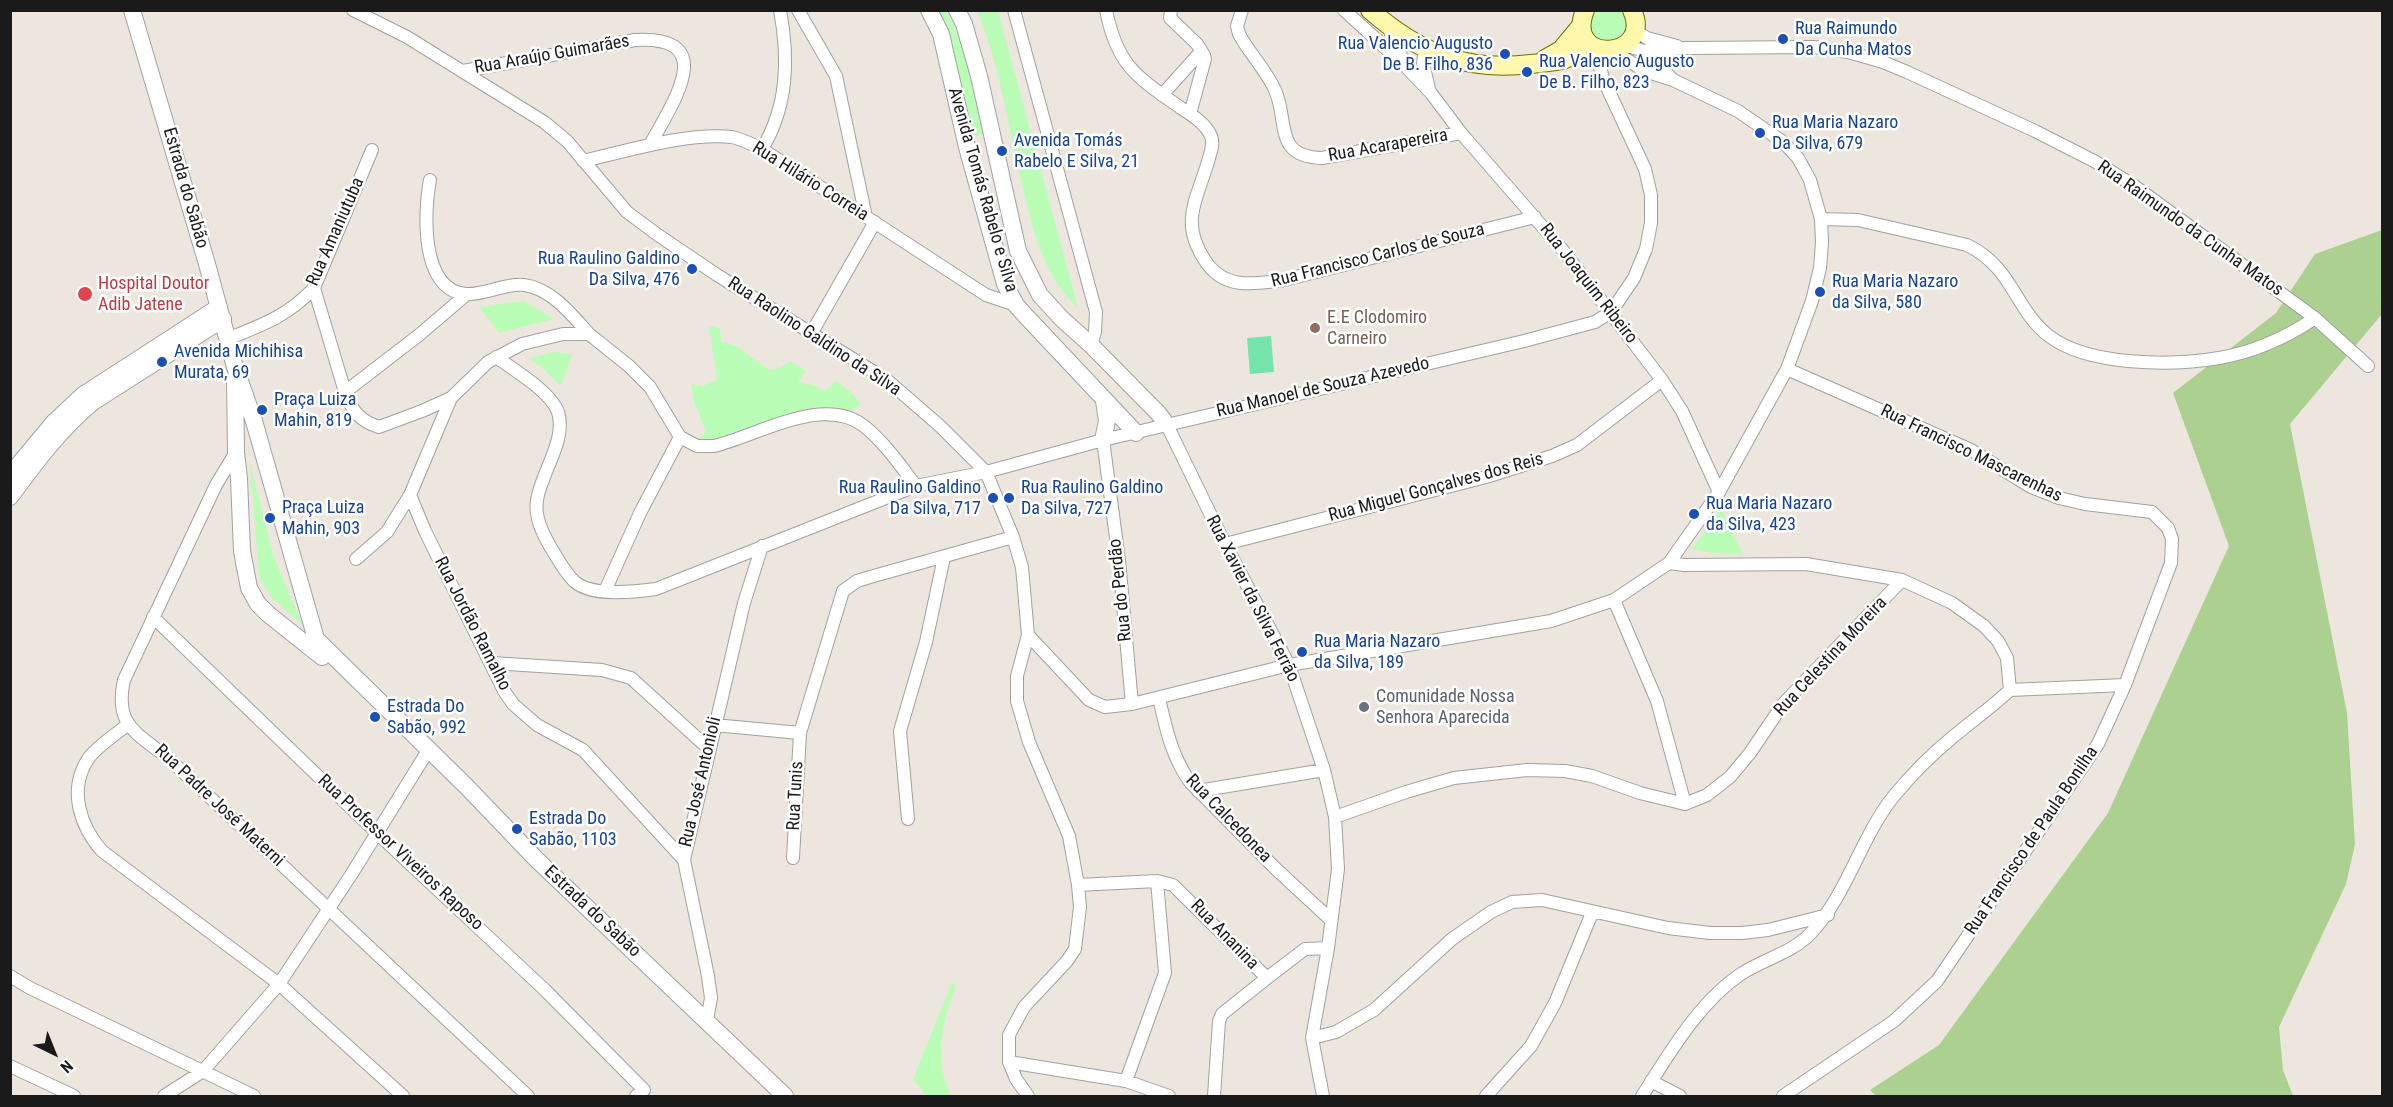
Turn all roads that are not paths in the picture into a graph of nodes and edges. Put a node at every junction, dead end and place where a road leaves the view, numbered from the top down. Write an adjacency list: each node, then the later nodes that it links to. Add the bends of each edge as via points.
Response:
1 (132, 10): 43 (street, Estrada do Sabão)
2 (353, 10): 23 (street, Rua Raolino Galdino da Silva)
3 (780, 10): 32 (street, via 785,88 777,121)
4 (798, 10): 38 (street, via 836,76)
5 (929, 10): 31 (street, Avenida Tomás Rabelo e Silva, via 941,34)
6 (957, 10): 29 (street, Avenida Tomás Rabelo e Silva, via 979,76)
7 (1014, 10): 49 (street, via 1096,312)
8 (1107, 10): 26 (street, Rua Francisco Carlos de Souza, via 1123,60)
9 (1172, 10): 20 (street, via 1170,18)
10 (1242, 10): 28 (street, Rua Acarapereira, via 1239,34 1274,87 1288,144 1296,152 1312,158 1330,157)
11 (1344, 10): 22 (street)
12 (1370, 10): 14 (main road, Rua Joaquim Ribeiro)
13 (1583, 18): 16 (main road, via 1586,40); 21 (main road, via 1561,50)
14 (1389, 27): 18 (main road, Rua Joaquim Ribeiro); 22 (street, Rua Joaquim Ribeiro)
15 (1632, 28): 16 (main road); 17 (street, Rua Raimundo da Cunha Matos); 19 (street); 19 (street, Rua Raimundo da Cunha Matos, via 1644,51); 24 (street, via 1645,71)
16 (1593, 46): 21 (main road, via 1567,60); 42 (street, Rua Manoel de Souza Azevedo, via 1604,81 1645,169 1651,195 1646,249 1634,278)
17 (1687, 48): 19 (street, Rua Raimundo da Cunha Matos); 44 (street, Rua Raimundo da Cunha Matos, via 1814,47 1848,52 1907,72 2094,161)
18 (1425, 50): 21 (main road, via 1482,66); 25 (street, Rua Joaquim Ribeiro, via 1423,63)
19 (1655, 51): 24 (street)
20 (1204, 54): 26 (street, via 1197,56); 27 (street)
21 (1535, 64)
22 (1408, 69): 25 (street, Rua Joaquim Ribeiro)
23 (463, 71): 30 (street, Rua Araújo Guimarães, via 635,39 668,43 684,60 684,77); 34 (street, Rua Raolino Galdino da Silva, via 544,122)
24 (1672, 80): 37 (street, via 1738,111 1784,142 1810,180)
25 (1431, 93): 28 (street, Rua Joaquim Ribeiro)
26 (1162, 95): 27 (street, Rua Francisco Carlos de Souza)
27 (1190, 114): 36 (street, Rua Francisco Carlos de Souza, via 1205,127 1212,142 1190,225 1197,249 1209,267 1230,281 1253,285 1284,280)
28 (1461, 133): 36 (street, Rua Joaquim Ribeiro)
29 (993, 142): 31 (street); 49 (street, Avenida Tomás Rabelo e Silva, via 1018,251 1040,295)
30 (650, 145): 32 (street, Rua Hilário Correia, via 713,137 734,138); 34 (street, Rua Hilário Correia)
31 (967, 147): 41 (street, Avenida Tomás Rabelo e Silva, via 1005,284)
32 (762, 149): 38 (street, Rua Hilário Correia)
33 (372, 150): 39 (street, Rua Amaniutuba)
34 (584, 161): 46 (street, Rua Raolino Galdino da Silva, via 627,212)
35 (430, 180): 40 (street, via 427,231 434,269 446,286)
36 (1535, 217): 42 (street, Rua Joaquim Ribeiro)
37 (1821, 219): 44 (street, via 1858,220 1967,245 1983,253 1999,268 2037,324 2064,345 2085,353 2125,360 2220,358 2276,341); 53 (street, via 1820,268)
38 (871, 220): 41 (street, Rua Hilário Correia, via 986,295); 46 (street)
39 (314, 288): 48 (street, Rua Amaniutuba, via 272,322); 55 (street)
40 (466, 294): 45 (street, via 524,285 566,309); 55 (street)
41 (1016, 305): 57 (street, Avenida Tomás Rabelo e Silva)
42 (1611, 312): 54 (street, Rua Joaquim Ribeiro); 58 (street, Rua Manoel de Souza Azevedo, via 1582,327)
43 (221, 313): 47 (street); 48 (street, Estrada do Sabão); 65 (street, via 83,395 54,422)
44 (2316, 318): 51 (street, Rua Raimundo da Cunha Matos)
45 (589, 334): 50 (street, via 543,338); 60 (street, via 650,387)
46 (811, 334): 64 (street, Rua Raolino Galdino da Silva, via 887,380 942,427)
47 (192, 339): 48 (street, via 206,335); 69 (street, via 78,415 54,439)
48 (229, 344): 52 (street, Estrada do Sabão)
49 (1090, 345): 58 (street, Avenida Tomás Rabelo e Silva)
50 (496, 357): 56 (street); 78 (street, Rua Manoel de Souza Azevedo, via 556,408 558,438 537,497 540,525 574,581 585,588)
51 (2368, 366)
52 (235, 367): 62 (street, Estrada do Sabão); 63 (street, Estrada do Sabão)
53 (1787, 369): 67 (street); 70 (street, Rua Francisco Mascarenhas, via 1971,450 2040,490 2074,502 2152,512)
54 (1662, 380): 67 (street, Rua Joaquim Ribeiro, via 1682,411); 72 (street, Rua Miguel Gonçalves dos Reis, via 1577,445 1552,456 1476,480)
55 (345, 392): 56 (street, via 358,416 379,427)
56 (452, 398): 68 (street)
57 (1104, 401): 59 (street, Avenida Tomás Rabelo e Silva); 61 (street)
58 (1167, 425): 59 (street, Rua Manoel de Souza Azevedo); 72 (street, Rua Xavier da Silva Ferrão)
59 (1136, 433): 61 (street, Rua Manoel de Souza Azevedo)
60 (680, 437): 66 (street, via 697,446 714,446 795,419 843,416 873,434); 78 (street)
61 (1104, 440): 64 (street, Rua Manoel de Souza Azevedo); 88 (street, Rua do Perdão)
62 (236, 450): 63 (street, via 241,442 252,440); 80 (street); 84 (street, Estrada do Sabão, via 242,551 249,588 258,604 283,627)
63 (263, 453): 84 (street, Estrada do Sabão, via 316,639)
64 (986, 472): 66 (street, Rua Manoel de Souza Azevedo); 71 (street, Rua Raolino Galdino da Silva)
65 (10, 475)
66 (916, 486): 73 (street, Rua Manoel de Souza Azevedo)
67 (1719, 492): 76 (street)
68 (410, 495): 75 (street, via 387,532); 82 (street, Rua Jordão Ramalho)
69 (10, 497)
70 (2160, 519): 85 (street, Rua Francisco de Paula Bonilha, via 2172,539 2171,563)
71 (1013, 537): 74 (street); 81 (street, Rua Raolino Galdino da Silva, via 1022,567)
72 (1224, 544): 83 (street, Rua Xavier da Silva Ferrão)
73 (762, 546): 78 (street, Rua Manoel de Souza Azevedo, via 656,589); 90 (street, Rua José Antonioli)
74 (944, 557): 91 (street, Rua Tunis, via 870,577 845,588); 98 (street, via 926,642 900,732)
75 (356, 559)
76 (1669, 563): 77 (street, via 1806,564); 79 (street)
77 (1902, 580): 86 (street, via 1952,603 1984,626 2007,658); 96 (street, Rua Celestina Moreira, via 1783,704 1730,777 1707,795)
78 (605, 591)
79 (1614, 600): 83 (street, via 1551,621); 96 (street, via 1657,701)
80 (153, 617): 89 (street, via 124,680 122,709); 99 (street, Rua Professor Viveiros Raposo)
81 (1028, 634): 88 (street, via 1089,700 1106,707); 103 (street, Rua Raolino Galdino da Silva, via 1017,676 1017,701 1029,742 1069,836)
82 (492, 663): 92 (street, via 602,670 631,678); 101 (street, Rua Jordão Ramalho, via 504,691 518,709 537,725 583,750)
83 (1289, 665): 87 (street); 94 (street, Rua Xavier da Silva Ferrão)
84 (351, 675): 93 (street, Estrada do Sabão)
85 (2125, 686): 86 (street); 133 (street, Rua Francisco de Paula Bonilha, via 2098,744 1937,981 1894,1021)
86 (2010, 690): 106 (street, via 1933,755 1893,798)
87 (1159, 698): 88 (street); 95 (street, Rua Calcedonea, via 1180,769)
88 (1132, 704)
89 (127, 725): 104 (street, Rua Padre José Materni, via 168,758); 111 (street, via 96,751 83,768 78,795 86,830 102,851)
90 (714, 725): 91 (street); 92 (street, Rua José Antonioli)
91 (800, 733): 100 (street, Rua Tunis)
92 (708, 748): 101 (street, Rua José Antonioli)
93 (429, 749): 99 (street); 112 (street, Estrada do Sabão, via 536,859)
94 (1324, 770): 95 (street); 97 (street, Rua Xavier da Silva Ferrão)
95 (1198, 791): 107 (street, Rua Calcedonea)
96 (1685, 804): 97 (street, via 1592,776 1527,770 1454,778)
97 (1335, 817): 107 (street, Rua Xavier da Silva Ferrão, via 1338,869)
98 (908, 819)
99 (377, 833): 104 (street); 119 (street, Rua Professor Viveiros Raposo, via 544,990)
100 (793, 858)
101 (684, 860): 112 (street, Rua José Antonioli, via 708,976 711,998)
102 (1157, 881): 103 (street, Rua Ananina); 110 (street, Rua Ananina, via 1178,888); 117 (street, via 1165,974)
103 (1078, 885): 114 (street, Rua Raolino Galdino da Silva, via 1080,916 1075,949 1016,1020 1009,1035)
104 (329, 908): 111 (street); 124 (street, Rua Padre José Materni)
105 (1592, 913): 106 (street, via 1710,933 1768,930); 113 (street, via 1542,900 1512,902 1452,939 1374,1010 1336,1032); 130 (street, via 1555,1003 1531,1046)
106 (1828, 915): 118 (street, via 1806,939 1742,974 1708,1000)
107 (1331, 920): 108 (street, Rua Xavier da Silva Ferrão)
108 (1328, 948): 110 (street, via 1305,949); 113 (street, Rua Xavier da Silva Ferrão)
109 (10, 976): 116 (street)
110 (1268, 978): 128 (street, Rua Ananina, via 1222,1014)
111 (279, 984): 116 (street); 123 (street)
112 (707, 1020): 125 (street, Estrada do Sabão)
113 (1312, 1038): 129 (street, Rua Xavier da Silva Ferrão)
114 (1009, 1062): 117 (street); 126 (street, Rua Raolino Galdino da Silva)
115 (10, 1066): 120 (street)
116 (202, 1071): 121 (street); 122 (street)
117 (1126, 1081): 127 (street)
118 (1651, 1082): 131 (street); 132 (street)
119 (640, 1094)
120 (74, 1096)
121 (164, 1096)
122 (254, 1096)
123 (403, 1096)
124 (528, 1096)
125 (785, 1096)
126 (1028, 1096)
127 (1169, 1096)
128 (1214, 1096)
129 (1323, 1096)
130 (1486, 1096)
131 (1642, 1096)
132 (1680, 1096)
133 (1784, 1096)

